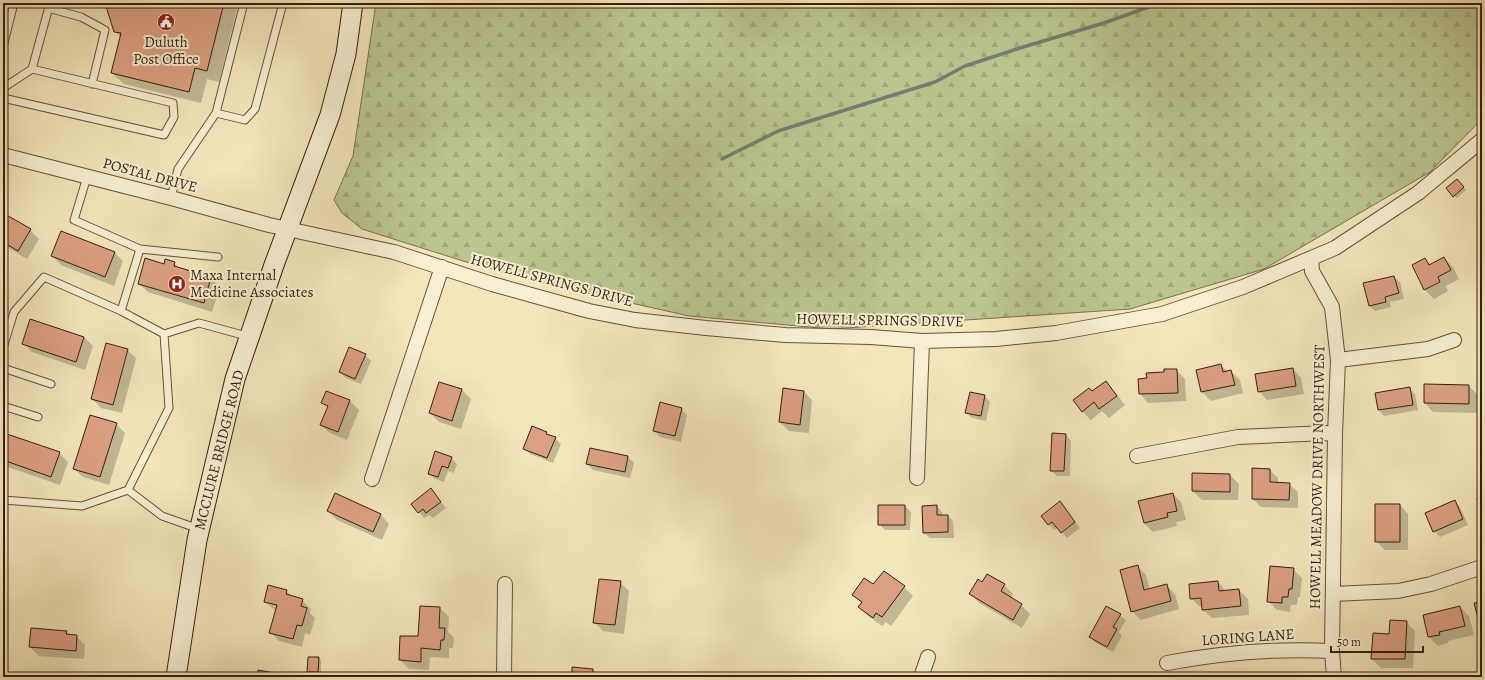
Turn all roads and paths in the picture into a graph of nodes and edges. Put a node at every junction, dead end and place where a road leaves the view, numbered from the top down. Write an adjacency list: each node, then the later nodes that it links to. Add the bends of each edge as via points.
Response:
1 (14, 3): 6 (lane)
2 (244, 3): 11 (lane)
3 (283, 3): 11 (lane, via 255,109 245,120)
4 (353, 3): 16 (street, MCCLURE BRIDGE ROAD, via 346,54 330,115)
5 (49, 6): 7 (lane); 8 (lane, via 81,16 105,30)
6 (3, 47)
7 (32, 69): 8 (lane); 9 (lane)
8 (92, 84): 10 (lane, via 173,103 174,117 164,135)
9 (3, 88)
10 (3, 98)
11 (216, 114): 15 (lane, via 178,169)
12 (1482, 140): 19 (street, HOWELL SPRINGS DRIVE, via 1418,193 1335,248)
13 (3, 155): 14 (street, POSTAL DRIVE)
14 (87, 177): 15 (street, POSTAL DRIVE); 17 (lane, via 74,220)
15 (171, 198): 16 (street, POSTAL DRIVE)
16 (288, 229): 20 (street, HOWELL SPRINGS DRIVE, via 394,252); 23 (street, MCCLURE BRIDGE ROAD)
17 (140, 249): 18 (lane); 21 (lane)
18 (218, 257)
19 (1311, 259): 25 (street, HOWELL SPRINGS DRIVE, via 1243,287 1162,314 1056,333 996,339); 27 (street, HOWELL MEADOW DRIVE NORTHWEST, via 1312,271 1332,307)
20 (442, 267): 25 (street, HOWELL SPRINGS DRIVE, via 589,311 635,320 785,335); 35 (street)
21 (121, 311): 22 (lane); 26 (lane, via 44,277 14,312)
22 (164, 334): 23 (lane, via 199,323); 36 (lane, via 169,408)
23 (250, 337): 38 (street, MCCLURE BRIDGE ROAD, via 236,379)
24 (1454, 340): 27 (street, via 1428,349)
25 (922, 341): 34 (street)
26 (3, 348)
27 (1338, 360): 32 (street, HOWELL MEADOW DRIVE NORTHWEST)
28 (3, 368): 29 (lane)
29 (51, 384)
30 (3, 406): 31 (lane)
31 (38, 417)
32 (1334, 434): 33 (street, via 1238,437); 41 (street, HOWELL MEADOW DRIVE NORTHWEST)
33 (1138, 456)
34 (917, 478)
35 (372, 479)
36 (128, 490): 37 (lane, via 82,506); 38 (lane, via 162,516)
37 (3, 500)
38 (200, 529): 45 (street, MCCLURE BRIDGE ROAD)
39 (1482, 567): 41 (street, via 1430,584 1398,591)
40 (505, 584): 46 (street)
41 (1333, 594): 42 (street, HOWELL MEADOW DRIVE NORTHWEST)
42 (1332, 651): 44 (street, LORING LANE, via 1286,650); 48 (street, HOWELL MEADOW DRIVE NORTHWEST)
43 (928, 657): 47 (street)
44 (1167, 663)
45 (176, 677)
46 (504, 677)
47 (921, 677)
48 (1334, 677)

